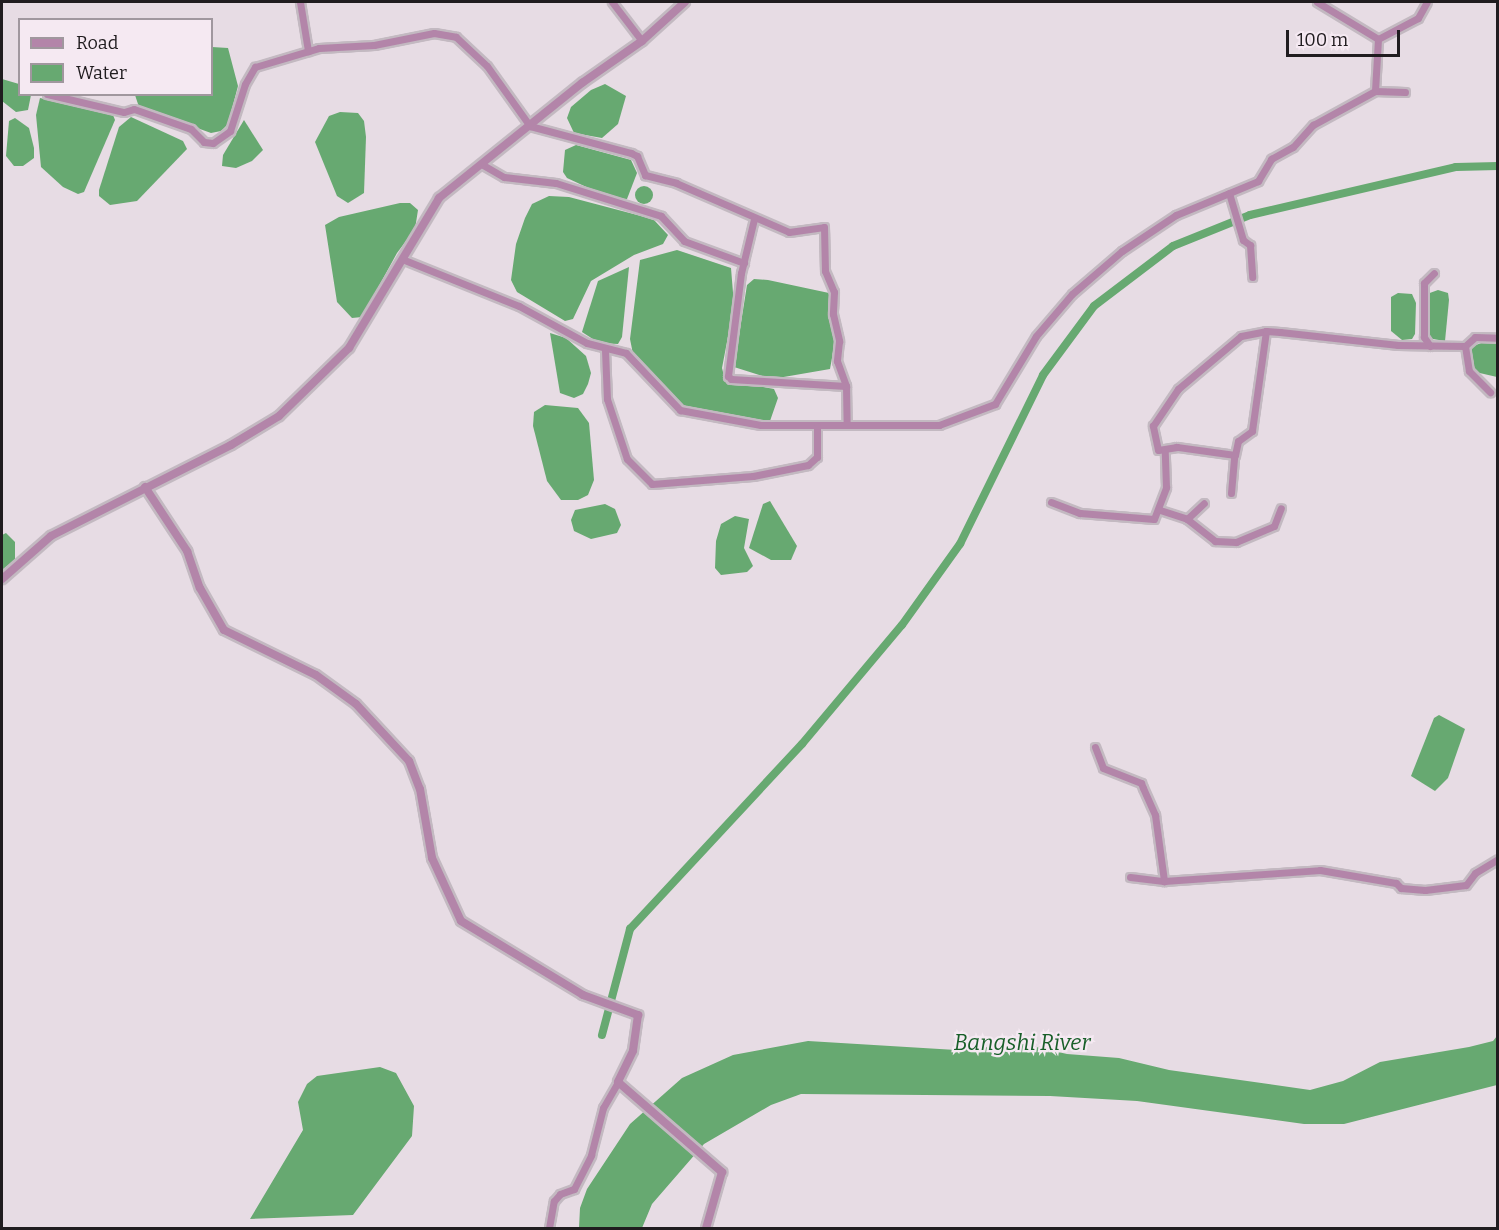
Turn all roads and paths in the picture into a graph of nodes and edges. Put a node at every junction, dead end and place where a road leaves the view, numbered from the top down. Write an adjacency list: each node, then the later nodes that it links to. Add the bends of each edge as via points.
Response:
1 (300, 2): 8 (street)
2 (612, 2): 7 (street)
3 (685, 2): 7 (street)
4 (1317, 2): 6 (street)
5 (1427, 2): 6 (street, via 1418,18)
6 (1378, 39): 9 (street)
7 (642, 41): 12 (street)
8 (308, 51): 11 (street, via 255,67 245,84 230,131 213,143 204,142 190,129 134,109 114,110); 12 (street, via 374,45 434,33 456,37 487,66)
9 (1375, 91): 10 (street); 14 (street, via 1321,120 1293,147 1271,159 1258,181)
10 (1405, 92)
11 (55, 96)
12 (530, 126): 13 (street); 15 (street, via 631,153 637,156 645,175 676,183)
13 (483, 165): 16 (street, via 439,198); 17 (street, via 504,177 556,183 661,216 684,241)
14 (1229, 195): 19 (street, via 1241,237 1250,245); 27 (street, via 1158,226 1080,287 1036,336 990,408 939,425)
15 (754, 219): 17 (street); 25 (street, via 789,232 824,227 825,271 833,288 839,341 837,361)
16 (402, 259): 24 (street, via 479,288); 31 (street, via 349,348 298,400 248,436)
17 (744, 263): 25 (street, via 728,376)
18 (1434, 273): 22 (street, via 1424,283 1424,337)
19 (1252, 277)
20 (1266, 332): 22 (street); 29 (street, via 1241,336 1178,389 1152,433 1158,450); 30 (street, via 1252,431 1238,441)
21 (1497, 338): 23 (street, via 1475,337)
22 (1430, 346): 23 (street)
23 (1465, 346): 26 (street, via 1469,371)
24 (605, 350): 28 (street, via 626,353 680,410 736,423); 28 (street, via 607,399 627,459 652,484 753,476 808,465 817,457)
25 (846, 386): 27 (street)
26 (1490, 392)
27 (847, 425): 28 (street)
28 (817, 426)
29 (1166, 450): 30 (street, via 1177,447); 36 (street, via 1166,488)
30 (1234, 456): 32 (street)
31 (145, 487): 38 (street, via 51,536); 43 (street, via 187,551 200,588 224,630 316,675 356,705 409,761 420,789 432,858 461,921 583,995 638,1015 631,1059)
32 (1231, 493)
33 (1051, 502): 36 (street, via 1080,513 1149,521)
34 (1204, 502): 37 (street)
35 (1281, 508): 37 (street, via 1274,526 1236,542 1215,541)
36 (1160, 510): 37 (street)
37 (1187, 519)
38 (2, 579)
39 (1095, 747): 42 (street, via 1103,768 1141,783 1155,815)
40 (1497, 859): 42 (street, via 1475,873 1466,885 1449,888 1401,888 1396,883 1320,870)
41 (1130, 877): 42 (street)
42 (1164, 881)
43 (620, 1084): 44 (street, via 603,1108 591,1155 574,1189 554,1201); 45 (street, via 723,1175 713,1196)
44 (549, 1228)
45 (706, 1228)

